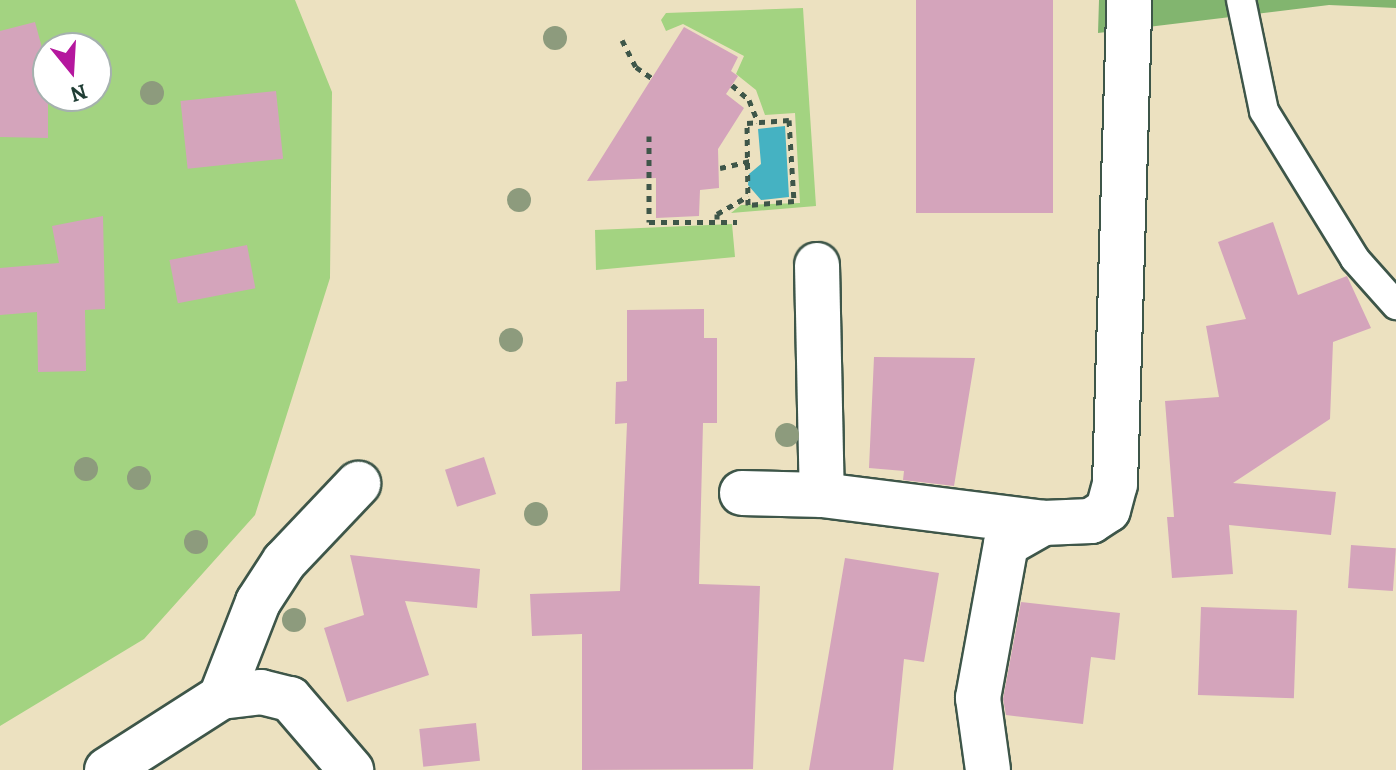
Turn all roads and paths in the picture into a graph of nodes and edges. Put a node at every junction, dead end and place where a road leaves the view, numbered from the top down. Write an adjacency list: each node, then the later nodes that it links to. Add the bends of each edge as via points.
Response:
1 (1129, 0): 18 (street, via 1115,484 1108,510 1091,521)
2 (1241, 0): 14 (lane, via 1264,111 1355,259)
3 (622, 40): 4 (path, via 636,67)
4 (652, 78)
5 (732, 85): 6 (path, via 749,100)
6 (758, 122): 8 (path, via 747,123); 10 (path, via 789,120 794,201 748,205)
7 (649, 136): 11 (path, via 649,222)
8 (750, 161): 9 (path); 10 (path)
9 (720, 168)
10 (748, 196): 11 (path, via 717,214)
11 (717, 219): 12 (path)
12 (737, 222)
13 (817, 265): 17 (street)
14 (1396, 305)
15 (358, 484): 19 (street, via 277,572 258,602)
16 (742, 493): 17 (street)
17 (822, 495): 18 (street)
18 (1043, 523): 22 (street, via 1006,544 978,698)
19 (221, 697): 20 (street); 21 (street, via 261,692 290,699)
20 (107, 770)
21 (351, 770)
22 (988, 770)

